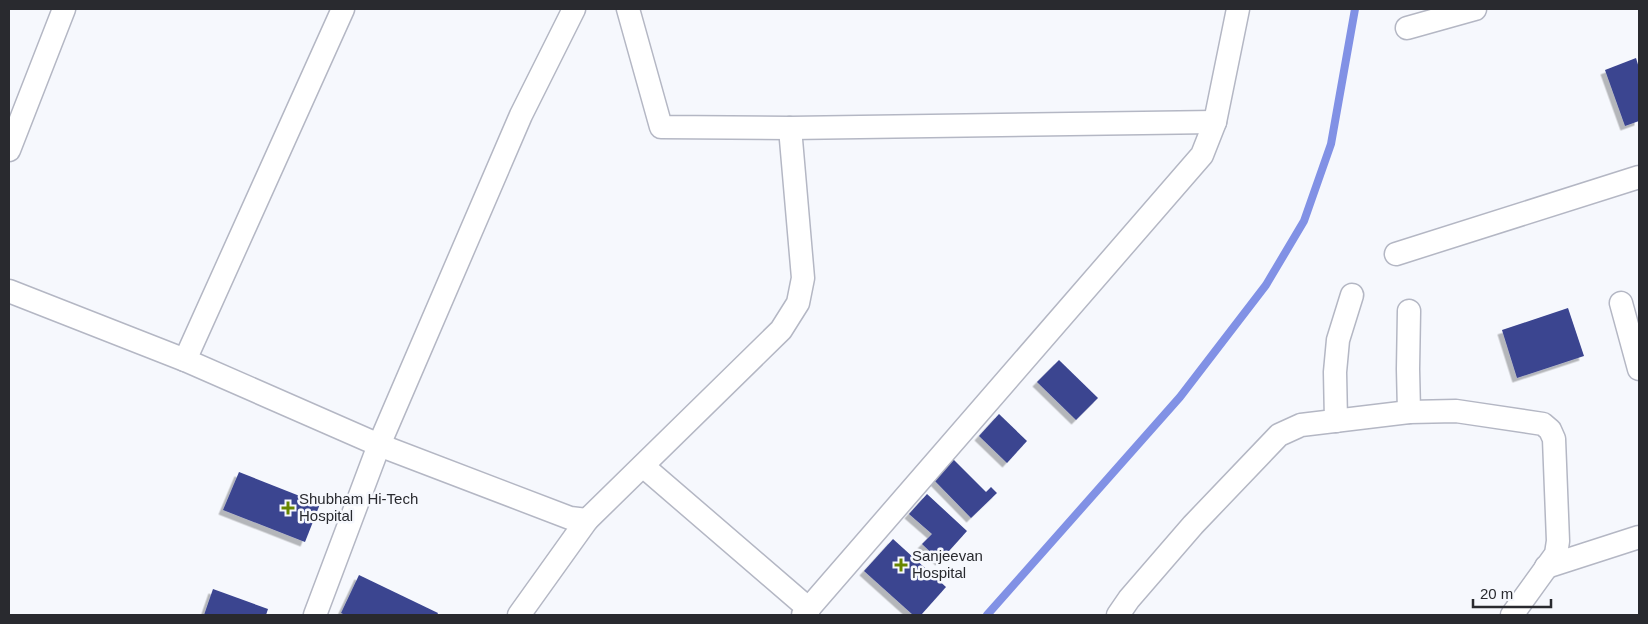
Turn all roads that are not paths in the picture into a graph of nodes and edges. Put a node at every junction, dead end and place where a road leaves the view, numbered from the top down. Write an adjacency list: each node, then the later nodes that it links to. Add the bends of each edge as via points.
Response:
1 (64, 9): 10 (street)
2 (343, 9): 17 (street)
3 (574, 9): 21 (street, via 521,115)
4 (628, 9): 9 (street, via 660,127)
5 (1238, 9): 8 (street)
6 (1475, 9): 7 (street)
7 (1407, 28)
8 (1215, 122): 9 (street); 26 (street, via 1202,155)
9 (790, 128): 22 (street, via 803,278 798,303 781,330)
10 (9, 150)
11 (1639, 177): 12 (street)
12 (1396, 254)
13 (9, 291): 17 (street)
14 (1352, 295): 20 (street, via 1338,340)
15 (1621, 303): 18 (street)
16 (1409, 310): 19 (street)
17 (185, 360): 21 (street)
18 (1639, 369)
19 (1409, 412): 20 (street); 25 (street, via 1456,411 1542,424 1550,430 1554,440 1558,541 1556,554)
20 (1336, 421): 29 (street, via 1301,425 1278,435 1193,525 1128,599)
21 (378, 445): 23 (street, via 570,518); 27 (street)
22 (643, 466): 23 (street); 26 (street)
23 (587, 520): 28 (street)
24 (1639, 537): 25 (street)
25 (1546, 567): 30 (street)
26 (806, 612)
27 (315, 615)
28 (519, 615)
29 (1118, 615)
30 (1512, 615)

